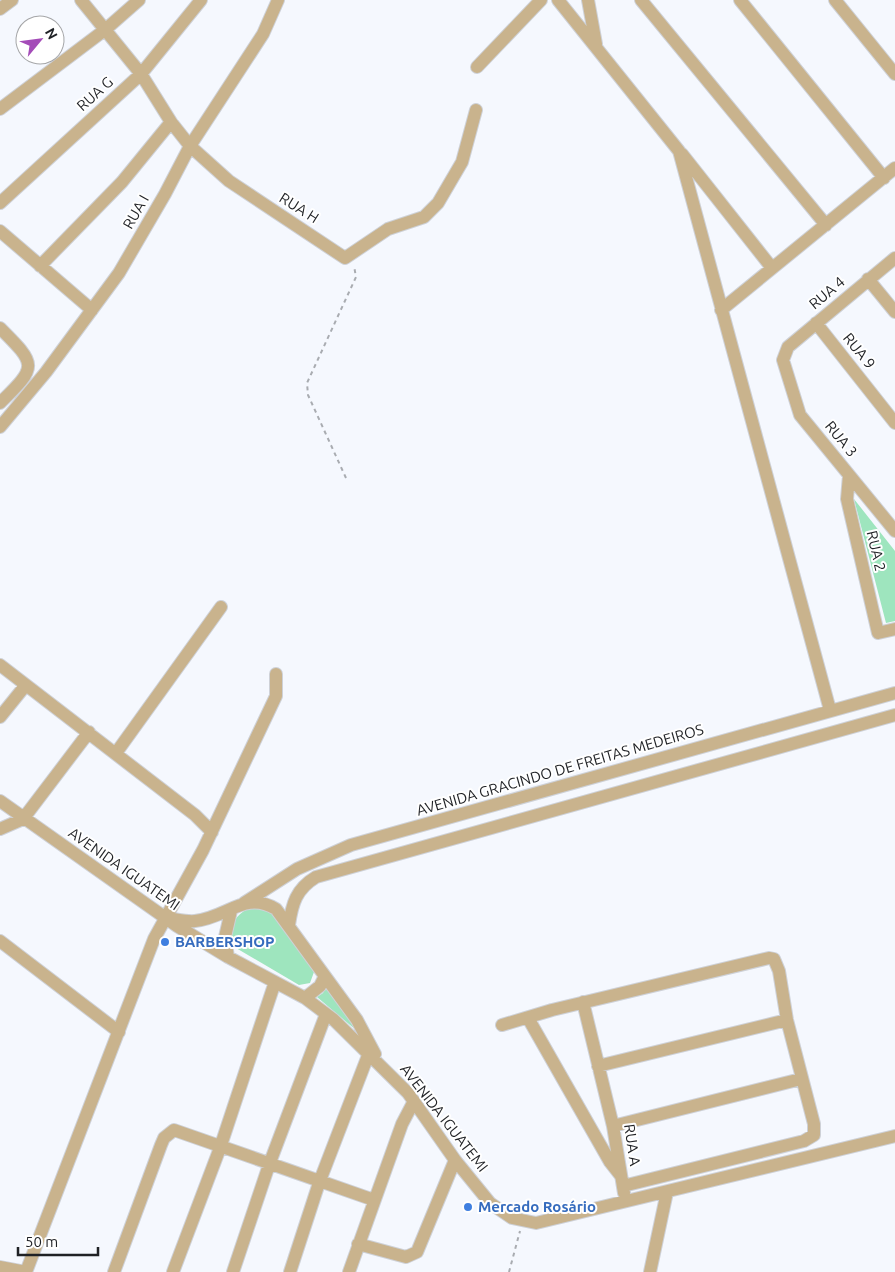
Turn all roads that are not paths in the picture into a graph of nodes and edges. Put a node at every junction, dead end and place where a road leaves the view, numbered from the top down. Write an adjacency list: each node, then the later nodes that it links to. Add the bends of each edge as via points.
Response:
1 (12, 0): 12 (street)
2 (81, 0): 13 (street, RUA H)
3 (138, 0): 13 (street)
4 (201, 0): 16 (street, RUA G)
5 (278, 0): 21 (street, RUA I, via 263,34)
6 (542, 0): 15 (street)
7 (558, 0): 14 (street)
8 (588, 0): 14 (street)
9 (641, 0): 26 (street)
10 (740, 0): 24 (street)
11 (835, 0): 17 (street)
12 (0, 9)
13 (106, 29): 16 (street, RUA H); 18 (street)
14 (596, 47): 22 (street)
15 (477, 67)
16 (141, 74): 20 (street, RUA H); 25 (street, RUA G)
17 (895, 74)
18 (0, 109)
19 (476, 110): 21 (street, RUA H, via 462,162 438,203 424,217 388,229 345,258 229,181)
20 (172, 122): 21 (street, RUA H); 29 (street, RUA I, via 122,182)
21 (190, 146): 32 (street, RUA I, via 119,273)
22 (679, 150): 30 (street); 33 (street)
23 (895, 168): 24 (street)
24 (884, 178): 26 (street)
25 (0, 203)
26 (826, 225): 30 (street)
27 (0, 232): 29 (street)
28 (895, 258): 31 (street, RUA 4)
29 (40, 266): 32 (street)
30 (772, 268): 33 (street)
31 (868, 279): 34 (street); 35 (street, RUA 4)
32 (92, 310): 40 (street, RUA I)
33 (720, 310): 49 (street)
34 (895, 312)
35 (816, 324): 37 (street, RUA 4, via 788,346); 39 (street, RUA 9)
36 (0, 328): 38 (street, via 22,350 29,369 25,379)
37 (783, 356): 41 (street, RUA 3, via 798,412)
38 (0, 403)
39 (895, 422)
40 (0, 427)
41 (849, 475): 42 (street, RUA 3); 44 (street, RUA 2, via 847,499 878,633)
42 (895, 531)
43 (221, 607): 53 (street)
44 (895, 629)
45 (0, 666): 47 (street)
46 (276, 674): 57 (street, via 276,696)
47 (25, 686): 51 (street); 52 (street)
48 (895, 693): 49 (street, AVENIDA GRACINDO DE FREITAS MEDEIROS)
49 (830, 710): 58 (street, AVENIDA GRACINDO DE FREITAS MEDEIROS, via 351,845 297,869)
50 (895, 715): 61 (street, via 316,877 303,886 294,899)
51 (0, 717)
52 (89, 732): 53 (street); 55 (street)
53 (116, 753): 57 (street)
54 (0, 801): 55 (street, AVENIDA IGUATEMI)
55 (24, 819): 56 (street); 60 (street, AVENIDA IGUATEMI)
56 (0, 829)
57 (212, 832): 60 (street)
58 (244, 903): 59 (street, AVENIDA GRACINDO DE FREITAS MEDEIROS); 61 (street, via 266,903)
59 (230, 911): 60 (street, AVENIDA GRACINDO DE FREITAS MEDEIROS, via 195,921); 63 (street, via 225,937)
60 (165, 918): 63 (street, AVENIDA IGUATEMI); 72 (street, via 154,939)
61 (289, 925): 64 (street)
62 (0, 940): 72 (street)
63 (228, 957): 65 (street, AVENIDA IGUATEMI)
64 (325, 976): 66 (street, via 320,986); 74 (street, via 357,1020)
65 (275, 982): 66 (street, AVENIDA IGUATEMI); 80 (street)
66 (305, 998): 68 (street, AVENIDA IGUATEMI)
67 (583, 1002): 69 (street); 70 (street, via 769,958 776,963); 75 (street, RUA A)
68 (326, 1014): 73 (street, AVENIDA IGUATEMI); 82 (street)
69 (528, 1018): 71 (street); 83 (street, RUA A)
70 (788, 1020): 75 (street); 76 (street)
71 (502, 1025)
72 (120, 1032): 90 (street)
73 (369, 1052): 74 (street, AVENIDA IGUATEMI); 84 (street)
74 (381, 1065): 77 (street, AVENIDA IGUATEMI)
75 (598, 1066): 78 (street, RUA A)
76 (801, 1079): 78 (street); 83 (street, via 814,1124 814,1135 810,1139)
77 (414, 1101): 81 (street, AVENIDA IGUATEMI); 86 (street, via 402,1124)
78 (613, 1126): 83 (street, RUA A)
79 (895, 1136): 85 (street, AVENIDA IGUATEMI)
80 (220, 1148): 82 (street); 91 (street, via 181,1131 174,1130 164,1138); 92 (street)
81 (455, 1160): 87 (street, AVENIDA IGUATEMI, via 490,1203 522,1222 536,1223); 88 (street, via 417,1252 406,1257)
82 (269, 1165): 84 (street); 93 (street)
83 (622, 1181): 87 (street)
84 (318, 1182): 86 (street); 94 (street)
85 (667, 1192): 87 (street, AVENIDA IGUATEMI); 96 (street)
86 (374, 1200): 88 (street)
87 (626, 1202)
88 (358, 1244): 95 (street)
89 (0, 1266): 90 (street)
90 (26, 1272)
91 (114, 1272)
92 (174, 1272)
93 (233, 1272)
94 (290, 1272)
95 (349, 1272)
96 (650, 1272)

